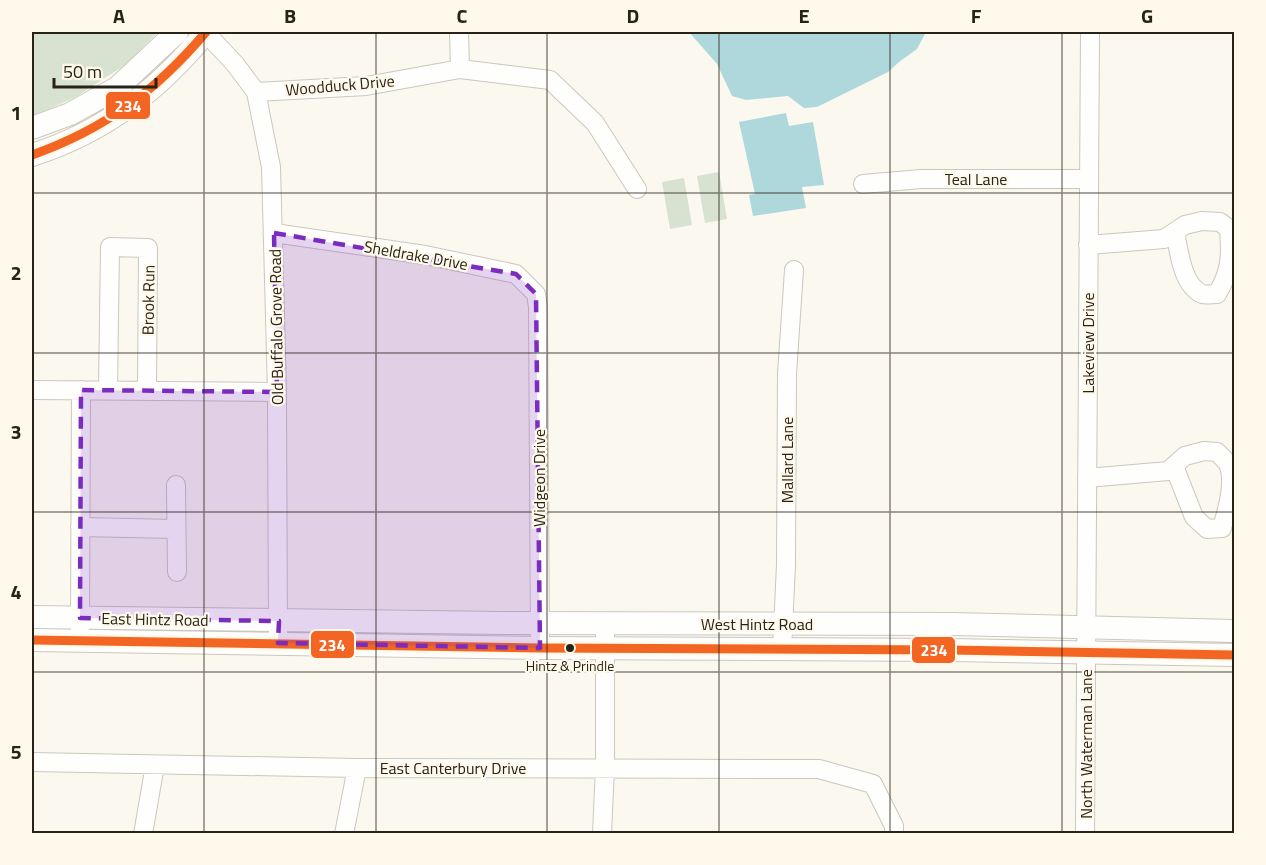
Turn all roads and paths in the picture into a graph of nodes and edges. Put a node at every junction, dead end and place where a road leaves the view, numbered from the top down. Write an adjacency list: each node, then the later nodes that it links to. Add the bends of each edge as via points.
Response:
1 (177, 32): 7 (main road, via 117,88 70,114)
2 (205, 32): 6 (street, Old Buffalo Grove Road); 8 (main road, via 147,94 100,126)
3 (459, 32): 5 (street)
4 (1090, 32): 9 (street, Lakeview Drive)
5 (460, 69): 6 (street, Woodduck Drive, via 366,86); 11 (street, Woodduck Drive, via 550,80 595,123)
6 (256, 92): 13 (street, Old Buffalo Grove Road, via 271,167)
7 (32, 128)
8 (32, 155)
9 (1089, 179): 10 (street, Teal Lane, via 921,179); 14 (street, Lakeview Drive)
10 (863, 184)
11 (637, 189)
12 (1175, 232): 14 (street, via 1164,238)
13 (274, 233): 16 (street, Sheldrake Drive, via 425,255 516,274 536,294); 21 (street, Old Buffalo Grove Road)
14 (1088, 245): 23 (street, Lakeview Drive)
15 (794, 270): 32 (street, Mallard Lane, via 787,374)
16 (538, 307): 30 (street, Widgeon Drive)
17 (32, 390): 18 (street)
18 (81, 390): 19 (street); 25 (street)
19 (108, 390): 20 (street); 20 (street, Brook Run, via 110,247 148,248)
20 (147, 391): 21 (street)
21 (277, 392): 35 (street, Old Buffalo Grove Road)
22 (1174, 466): 23 (street, via 1168,471)
23 (1087, 478): 33 (street, Lakeview Drive)
24 (176, 485): 26 (street)
25 (80, 527): 26 (street); 29 (street)
26 (176, 529): 27 (street)
27 (177, 572)
28 (32, 617): 29 (main road, East Hintz Road)
29 (80, 618): 35 (main road, East Hintz Road); 37 (street)
30 (540, 624): 31 (main road, West Hintz Road); 35 (main road, West Hintz Road); 38 (street, Widgeon Drive)
31 (605, 624): 32 (main road, West Hintz Road); 39 (street)
32 (784, 624): 33 (main road, West Hintz Road); 40 (street, Mallard Lane)
33 (1086, 628): 34 (main road, West Hintz Road); 41 (street, Lakeview Drive)
34 (1234, 631)
35 (278, 632): 37 (main road, East Hintz Road); 38 (main road, West Hintz Road)
36 (32, 640): 37 (main road, East Hintz Road)
37 (80, 640)
38 (540, 648): 39 (main road, West Hintz Road)
39 (605, 648): 40 (main road, West Hintz Road); 45 (street)
40 (782, 650): 41 (main road, West Hintz Road)
41 (1086, 654): 42 (main road, West Hintz Road); 51 (street, North Waterman Lane)
42 (1234, 655)
43 (32, 762): 44 (street, East Canterbury Drive)
44 (155, 765): 46 (street, East Canterbury Drive); 47 (street)
45 (605, 767): 46 (street, East Canterbury Drive); 49 (street); 50 (street, East Canterbury Drive, via 819,769 873,784 894,826)
46 (357, 768): 48 (street)
47 (143, 834)
48 (344, 834)
49 (602, 834)
50 (894, 834)
51 (1085, 834)

